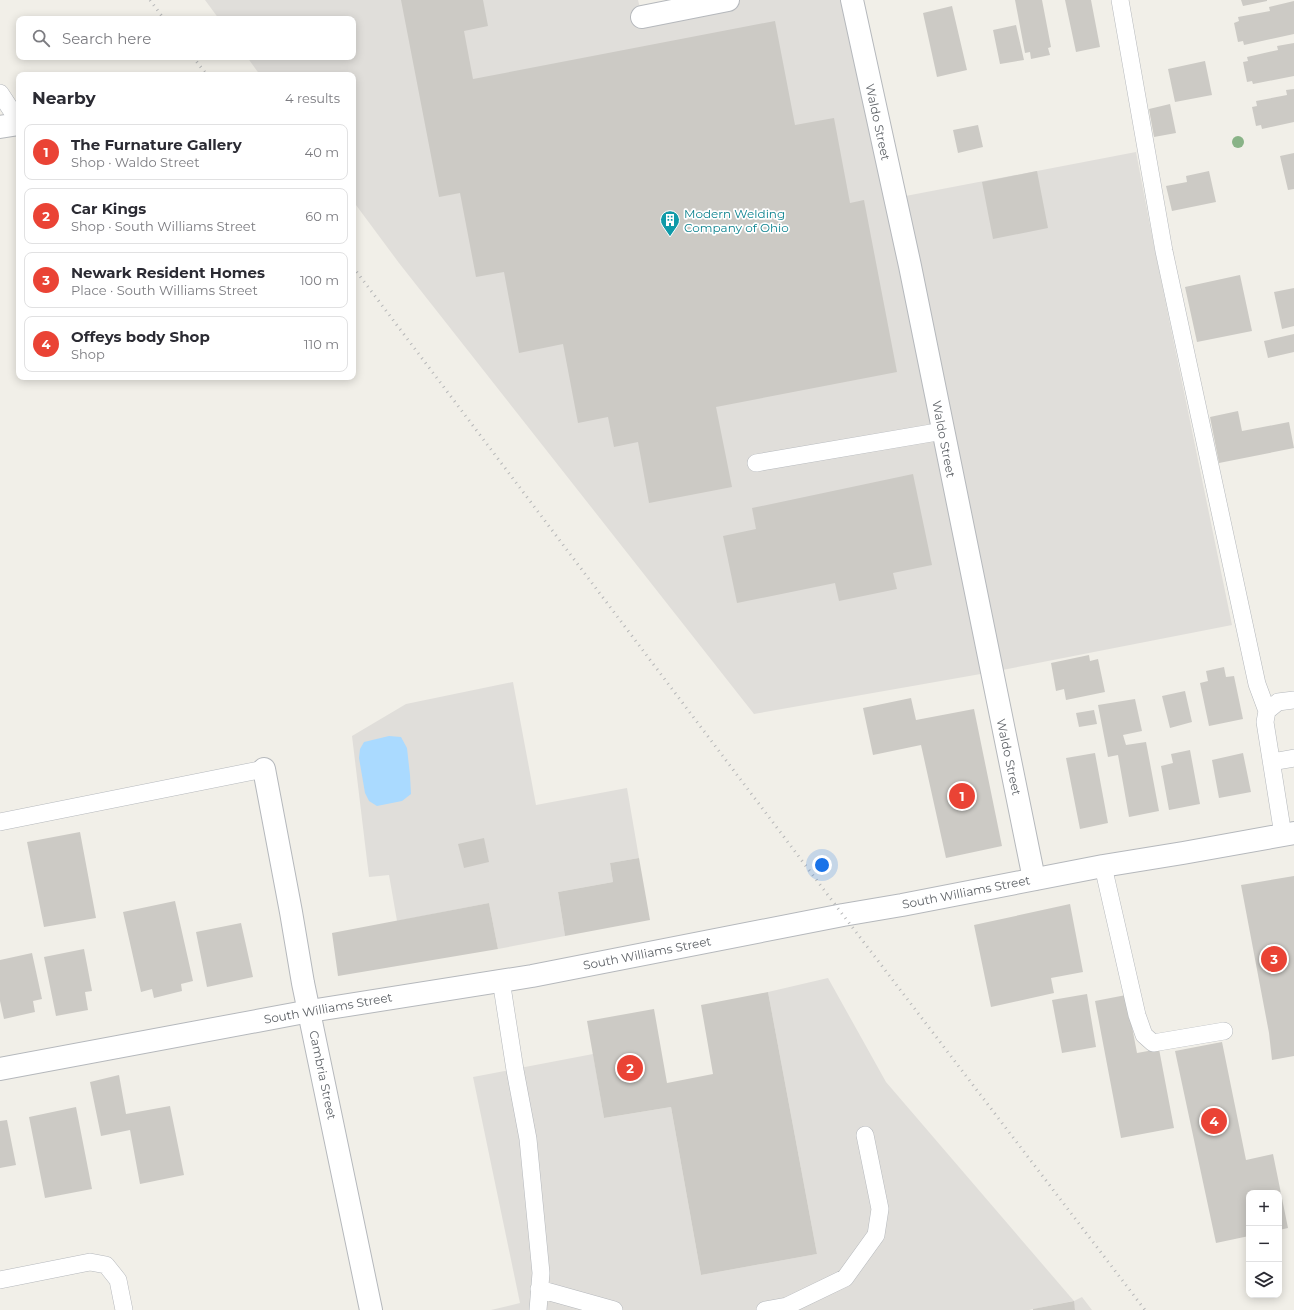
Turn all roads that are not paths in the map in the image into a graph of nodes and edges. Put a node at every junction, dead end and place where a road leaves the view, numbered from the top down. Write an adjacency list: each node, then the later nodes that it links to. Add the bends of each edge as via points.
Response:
1 (728, 0): 4 (street)
2 (852, 0): 9 (street, Waldo Street)
3 (1120, 0): 12 (lane, via 1164,251 1257,684)
4 (642, 17)
5 (0, 93): 6 (lane)
6 (16, 118)
7 (16, 124): 8 (street)
8 (0, 127)
9 (943, 430): 10 (lane); 19 (street, Waldo Street)
10 (756, 463)
11 (1294, 700): 12 (lane, via 1278,702)
12 (1267, 711): 14 (lane, via 1265,722)
13 (1294, 758): 14 (lane)
14 (1272, 762): 17 (lane)
15 (264, 769): 16 (lane); 21 (street, Cambria Street)
16 (0, 822)
17 (1289, 834): 18 (street, South Williams Street)
18 (1103, 866): 19 (street, South Williams Street); 22 (lane, via 1137,1015 1144,1035 1154,1043)
19 (1034, 879): 20 (street, South Williams Street)
20 (501, 980): 21 (street, South Williams Street); 26 (lane, via 528,1139 541,1273)
21 (310, 1011): 23 (street, South Williams Street); 28 (street, Cambria Street)
22 (1224, 1031)
23 (0, 1069)
24 (865, 1135): 31 (lane, via 880,1209 876,1235 845,1278 787,1306)
25 (0, 1280): 27 (lane, via 90,1262 106,1265 118,1280)
26 (539, 1289): 29 (lane); 30 (lane)
27 (124, 1310)
28 (371, 1310)
29 (538, 1310)
30 (614, 1310)
31 (765, 1310)

